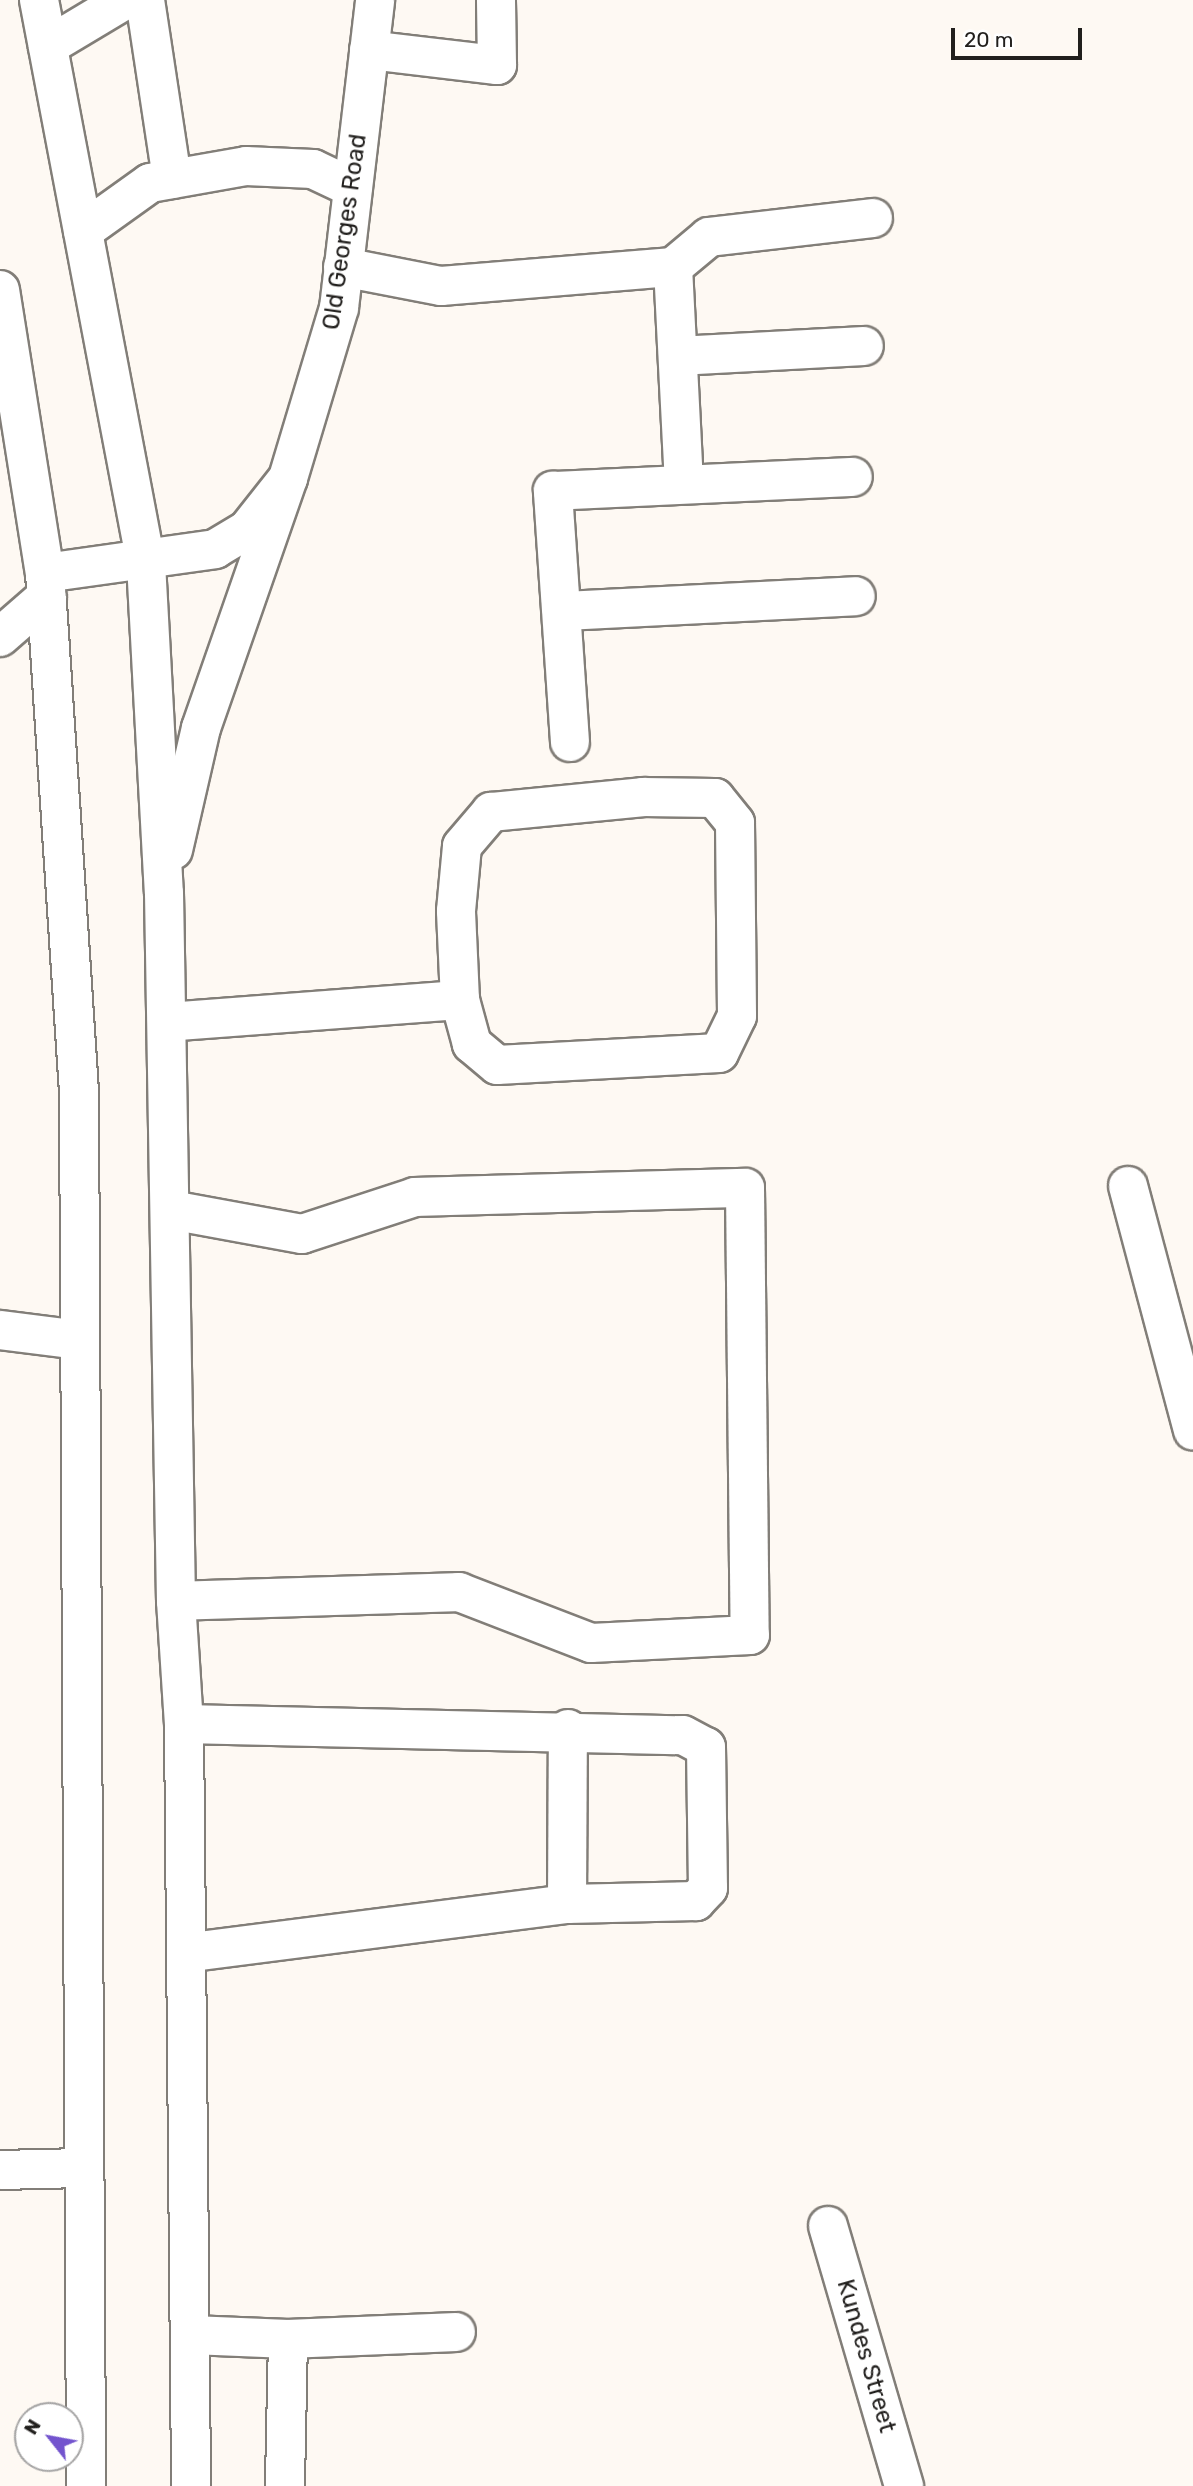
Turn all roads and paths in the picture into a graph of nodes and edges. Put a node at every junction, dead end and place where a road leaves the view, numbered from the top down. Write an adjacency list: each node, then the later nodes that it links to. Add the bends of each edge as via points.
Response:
1 (39, 0): 6 (main road)
2 (125, 0): 6 (main road)
3 (145, 0): 8 (main road)
4 (375, 0): 7 (main road, Old Georges Road)
5 (496, 0): 7 (main road, via 497,65)
6 (48, 46): 11 (main road)
7 (369, 50): 9 (main road, Old Georges Road)
8 (172, 179): 9 (main road, via 246,166 313,169); 11 (main road, via 150,183)
9 (353, 188): 12 (main road, Old Georges Road)
10 (873, 218): 13 (main road, via 709,237)
11 (83, 231): 20 (main road)
12 (343, 267): 13 (main road, via 440,286); 18 (main road, Old Georges Road, via 339,308)
13 (673, 267): 16 (main road)
14 (0, 290): 21 (main road)
15 (864, 346): 16 (main road)
16 (678, 356): 19 (main road)
17 (853, 477): 19 (main road)
18 (288, 478): 20 (main road, Old Georges Road, via 232,541); 26 (main road, via 201,728)
19 (684, 482): 23 (main road, via 553,491)
20 (146, 563): 21 (main road, Old Georges Road); 26 (main road)
21 (46, 584): 24 (main road); 32 (main road, via 79,1092)
22 (856, 596): 23 (main road)
23 (564, 611): 25 (main road)
24 (0, 637)
25 (570, 742)
26 (164, 893): 28 (main road)
27 (460, 1000): 27 (main road, via 472,1044 497,1065 719,1052 737,1016 735,823 715,798 643,797 491,812 461,846 456,911); 28 (main road)
28 (167, 1022): 30 (main road)
29 (1128, 1186): 33 (main road)
30 (171, 1210): 34 (main road); 34 (main road, via 302,1234 415,1198 745,1188 750,1635 591,1643 459,1591)
31 (0, 1330): 32 (main road)
32 (79, 1340): 39 (main road)
33 (1193, 1432)
34 (176, 1601): 35 (main road)
35 (184, 1724): 36 (main road); 38 (main road)
36 (568, 1729): 37 (main road); 37 (main road, via 683,1735 706,1747 708,1888 696,1901)
37 (567, 1904): 38 (main road)
38 (187, 1953): 43 (main road)
39 (83, 2168): 40 (main road); 45 (main road)
40 (0, 2169)
41 (828, 2226): 48 (main road, Kundes Street)
42 (456, 2332): 44 (main road)
43 (192, 2335): 44 (main road); 46 (main road)
44 (288, 2339): 47 (main road)
45 (86, 2486)
46 (191, 2486)
47 (285, 2486)
48 (904, 2486)

